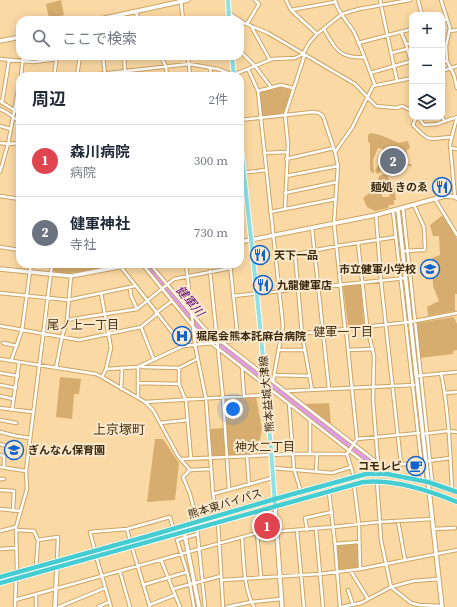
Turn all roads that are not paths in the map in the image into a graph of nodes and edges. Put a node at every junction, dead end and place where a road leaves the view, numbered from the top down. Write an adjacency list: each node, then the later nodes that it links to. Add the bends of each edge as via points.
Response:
1 (188, 0): 10 (street)
2 (227, 0): 14 (main road)
3 (255, 0): 25 (street, via 258,4)
4 (286, 0): 12 (street)
5 (380, 0): 11 (street)
6 (410, 0): 11 (street)
7 (418, 0): 15 (street)
8 (441, 0): 23 (street)
9 (335, 1): 12 (street); 16 (street)
10 (181, 2): 13 (street); 20 (street)
11 (381, 5): 16 (street); 32 (street)
12 (291, 10): 31 (street)
13 (135, 12): 17 (street); 19 (street)
14 (228, 12): 21 (main road); 22 (street)
15 (421, 12)
16 (342, 14): 26 (street); 35 (street)
17 (119, 15): 18 (street)
18 (115, 16)
19 (138, 16)
20 (183, 16)
21 (228, 16)
22 (234, 16)
23 (447, 19): 29 (street)
24 (244, 22): 25 (street)
25 (249, 25): 40 (street); 54 (street)
26 (324, 28): 31 (street); 43 (street, via 336,50 350,57)
27 (409, 30): 30 (street)
28 (457, 30): 29 (street)
29 (450, 31): 55 (street, via 446,46)
30 (401, 32): 32 (street); 36 (street)
31 (317, 34): 40 (street)
32 (387, 35): 35 (street); 39 (street)
33 (16, 38): 34 (street)
34 (0, 41)
35 (358, 43): 43 (street)
36 (406, 44): 37 (street); 38 (street)
37 (409, 44)
38 (407, 49): 39 (street); 42 (street)
39 (391, 53): 60 (street)
40 (303, 54): 54 (street, via 295,58); 86 (street); 89 (street, via 355,84)
41 (244, 55): 59 (street)
42 (409, 56)
43 (364, 57): 79 (street)
44 (0, 59): 45 (street)
45 (9, 60): 56 (street); 83 (street)
46 (43, 60): 56 (street)
47 (57, 60): 69 (street)
48 (79, 60): 70 (street)
49 (103, 60): 71 (street)
50 (124, 60): 67 (street)
51 (163, 60): 62 (street)
52 (188, 60): 58 (street)
53 (232, 60): 77 (main road)
54 (270, 60): 59 (street)
55 (447, 61): 64 (street)
56 (22, 62): 68 (street)
57 (409, 62): 60 (street)
58 (189, 64): 62 (street); 63 (street); 74 (street)
59 (255, 66): 65 (street); 85 (street)
60 (394, 66): 79 (street); 82 (street)
61 (457, 66): 64 (street)
62 (166, 67): 67 (street); 73 (street)
63 (210, 68): 75 (street); 76 (street)
64 (450, 68): 66 (street); 87 (street)
65 (248, 69): 78 (street); 88 (street)
66 (445, 70)
67 (125, 71): 72 (street)
68 (21, 72)
69 (55, 72)
70 (78, 72)
71 (105, 72)
72 (120, 72)
73 (167, 72)
74 (190, 72)
75 (210, 72)
76 (225, 72)
77 (234, 72)
78 (242, 72)
79 (370, 72): 84 (street)
80 (409, 79): 82 (street)
81 (0, 81): 83 (street)
82 (397, 81): 84 (street)
83 (6, 82): 90 (street)
84 (375, 85): 89 (street)
85 (271, 87): 86 (street, via 281,85); 88 (street)
86 (293, 88): 95 (street)
87 (457, 88)
88 (258, 91): 97 (street)
89 (366, 98): 94 (street, via 376,106 402,106); 114 (street, via 352,128)
90 (1, 102): 93 (street)
91 (16, 107): 93 (street)
92 (0, 109): 96 (street)
93 (15, 110): 96 (street)
94 (409, 110)
95 (285, 115): 97 (street); 110 (street, via 313,112 321,114); 113 (street)
96 (13, 117): 98 (street); 105 (street)
97 (261, 117): 99 (street); 115 (street)
98 (16, 119)
99 (244, 119)
100 (416, 120): 106 (street, via 413,125 428,139)
101 (420, 120): 102 (street, via 424,125 437,124)
102 (444, 120)
103 (445, 120): 106 (street, via 457,116)
104 (0, 126): 105 (street)
105 (11, 129): 109 (street)
106 (451, 137): 111 (street)
107 (0, 142): 109 (street)
108 (16, 143): 109 (street)
109 (8, 144): 119 (street)
110 (334, 148): 114 (street); 116 (street)
111 (451, 148): 112 (street); 122 (street)
112 (457, 149)
113 (287, 152): 115 (street); 116 (street)
114 (335, 152): 117 (street)
115 (264, 153): 118 (street)
116 (286, 159): 121 (street)
117 (338, 166): 121 (street); 123 (street)
118 (266, 170): 120 (street); 138 (street)
119 (0, 172)
120 (244, 173)
121 (286, 176): 125 (street)
122 (455, 177): 128 (street)
123 (337, 182): 125 (street); 129 (street)
124 (244, 184): 132 (main road, 熊本益城大津線)
125 (285, 192): 134 (street)
126 (0, 196): 127 (street)
127 (16, 198)
128 (456, 198): 130 (street, via 445,196)
129 (336, 199): 134 (street); 140 (street)
130 (435, 199): 133 (street); 143 (street)
131 (244, 200): 132 (street)
132 (247, 200): 145 (main road, 熊本益城大津線)
133 (414, 206): 135 (street); 153 (street, via 424,227 425,249)
134 (285, 209): 138 (street)
135 (403, 209): 136 (street); 153 (street)
136 (398, 210): 137 (street); 153 (street)
137 (393, 211): 139 (street); 144 (street)
138 (270, 212): 142 (street)
139 (376, 215): 140 (street); 146 (street)
140 (334, 223): 141 (street); 149 (street)
141 (312, 228): 142 (street); 152 (street)
142 (273, 235): 145 (street); 155 (street)
143 (457, 236)
144 (396, 238): 146 (street); 171 (street)
145 (252, 240): 147 (street); 185 (main road, 熊本益城大津線)
146 (379, 240): 148 (street); 173 (street)
147 (244, 241)
148 (358, 243): 149 (street); 174 (street)
149 (336, 246): 152 (street); 176 (street)
150 (0, 248): 151 (street)
151 (16, 250)
152 (314, 250): 154 (street); 179 (street)
153 (405, 251): 172 (street); 198 (street)
154 (295, 254): 155 (street); 181 (street)
155 (276, 258): 182 (street)
156 (31, 268): 167 (street)
157 (52, 268): 168 (street)
158 (111, 268): 169 (street)
159 (122, 268): 177 (street)
160 (145, 268): 180 (street)
161 (153, 268): 175 (street)
162 (187, 268): 170 (street)
163 (223, 268): 166 (street)
164 (231, 268): 187 (street)
165 (0, 270): 167 (street)
166 (210, 271): 170 (street); 215 (street)
167 (30, 273): 168 (street); 186 (street)
168 (51, 275): 169 (street); 188 (street)
169 (71, 276): 189 (street)
170 (188, 276): 175 (street, via 174,279); 194 (street)
171 (400, 278): 172 (street); 173 (street); 199 (street)
172 (406, 278): 200 (street)
173 (381, 281): 174 (street); 201 (street)
174 (362, 282): 176 (street); 204 (street)
175 (167, 284): 180 (street); 194 (street)
176 (341, 285): 179 (street); 206 (street)
177 (135, 286): 178 (street); 190 (street)
178 (130, 287): 184 (street); 192 (street)
179 (318, 287): 181 (street); 208 (street)
180 (162, 289): 190 (street); 191 (street)
181 (298, 289): 182 (street); 211 (street)
182 (279, 291): 185 (street); 212 (street, via 283,326)
183 (0, 293): 186 (street)
184 (101, 293): 189 (street); 196 (street)
185 (256, 294): 187 (street); 214 (main road, 熊本益城大津線)
186 (28, 296): 188 (street); 207 (street)
187 (233, 296): 216 (street)
188 (48, 298): 189 (street); 209 (street)
189 (68, 300): 197 (street)
190 (147, 301): 192 (street); 193 (street)
191 (172, 301): 193 (street); 202 (street)
192 (137, 309): 196 (street)
193 (157, 313): 205 (street); 222 (street)
194 (191, 313): 202 (street); 215 (street)
195 (457, 313): 198 (street)
196 (105, 314): 197 (street); 210 (street)
197 (67, 320): 213 (street)
198 (415, 320): 200 (street); 247 (street)
199 (405, 322): 200 (street); 201 (street); 252 (street)
200 (410, 322): 247 (street)
201 (387, 324): 204 (street); 255 (street)
202 (192, 325): 219 (street); 220 (street)
203 (0, 326): 207 (street)
204 (367, 326): 206 (street); 224 (street)
205 (140, 327): 210 (street); 230 (street)
206 (346, 329): 208 (street); 227 (street)
207 (22, 330): 209 (street); 221 (street)
208 (323, 331): 211 (street); 260 (street)
209 (43, 334): 213 (street); 233 (street)
210 (108, 334): 213 (street, via 79,340); 239 (street, via 111,348)
211 (302, 334): 212 (street); 226 (street)
212 (281, 336): 214 (street); 225 (street)
213 (62, 337): 236 (street)
214 (261, 338): 216 (street); 243 (main road, 熊本益城大津線)
215 (217, 340): 217 (street); 219 (street); 223 (street)
216 (238, 340): 217 (street)
217 (222, 342): 243 (street)
218 (3, 343): 221 (street)
219 (211, 343): 220 (street); 223 (street)
220 (194, 345): 222 (street); 229 (street)
221 (17, 346): 231 (street)
222 (183, 346): 230 (street)
223 (218, 348): 235 (street); 269 (street)
224 (373, 349): 227 (street); 256 (street)
225 (279, 350): 226 (street); 244 (street)
226 (305, 350): 246 (street)
227 (348, 350): 258 (street)
228 (0, 359): 231 (street)
229 (197, 359): 238 (street); 271 (street)
230 (154, 360): 234 (street)
231 (11, 361): 232 (street)
232 (19, 363): 233 (street); 245 (street)
233 (39, 366): 236 (street); 277 (street)
234 (139, 367): 237 (street); 238 (street); 250 (street)
235 (242, 367): 254 (street); 267 (street)
236 (56, 368): 248 (street)
237 (122, 368): 239 (street); 259 (street)
238 (179, 368): 251 (street)
239 (106, 369): 248 (street)
240 (457, 372): 242 (street)
241 (0, 373): 245 (street)
242 (441, 373): 247 (street); 264 (street)
243 (265, 375): 249 (street); 254 (main road, 熊本益城大津線)
244 (274, 375): 246 (street); 249 (street)
245 (18, 376): 257 (street)
246 (310, 376): 261 (street)
247 (419, 376): 252 (street); 287 (street)
248 (102, 377): 259 (street)
249 (273, 381): 262 (street)
250 (138, 383): 251 (street); 268 (street)
251 (179, 384): 272 (street)
252 (415, 384): 255 (street); 286 (street)
253 (0, 385): 257 (street)
254 (266, 386): 265 (main road, 熊本益城大津線); 274 (street)
255 (392, 386): 256 (street); 288 (street)
256 (372, 387): 258 (street); 289 (street)
257 (16, 388): 270 (street)
258 (352, 388): 260 (street); 291 (street)
259 (121, 389): 268 (street)
260 (329, 389): 261 (street)
261 (312, 390): 262 (street)
262 (287, 391): 293 (street)
263 (457, 392): 264 (street)
264 (445, 393): 283 (street)
265 (267, 395): 267 (street); 301 (main road, 熊本益城大津線)
266 (0, 396): 270 (street)
267 (244, 397): 269 (street)
268 (138, 398): 273 (street)
269 (223, 398): 271 (street); 303 (street)
270 (13, 399): 276 (street)
271 (206, 399): 272 (street); 305 (street)
272 (186, 401): 273 (street); 279 (street)
273 (145, 402): 282 (street)
274 (289, 404): 280 (street); 296 (street)
275 (0, 408): 276 (street)
276 (12, 410): 277 (street)
277 (34, 412): 290 (street)
278 (0, 420): 281 (street)
279 (188, 420): 282 (street); 304 (street)
280 (310, 420): 295 (street); 297 (street)
281 (16, 423)
282 (160, 423): 307 (street)
283 (449, 431): 285 (street); 287 (street); 306 (street)
284 (0, 432): 290 (street)
285 (457, 432)
286 (421, 433): 287 (street); 288 (street); 309 (street)
287 (427, 434): 308 (street)
288 (397, 435): 289 (street); 311 (street)
289 (376, 437): 291 (street); 310 (street)
290 (30, 438): 320 (street)
291 (357, 439): 293 (street)
292 (0, 444): 294 (street)
293 (354, 444): 295 (street); 310 (street)
294 (6, 446)
295 (350, 449): 299 (street); 322 (street)
296 (292, 454): 297 (street); 301 (street); 318 (street)
297 (310, 454): 298 (street)
298 (317, 454): 299 (street); 321 (street)
299 (347, 454): 314 (street)
300 (0, 455): 313 (street, via 4,456)
301 (272, 455): 302 (street); 316 (main road, 熊本益城大津線)
302 (247, 456): 303 (street); 329 (street)
303 (227, 457): 305 (street); 332 (street)
304 (191, 458): 305 (street); 307 (street)
305 (210, 458): 317 (street)
306 (450, 458): 308 (street); 333 (street)
307 (182, 459): 319 (street)
308 (430, 461): 309 (street); 328 (street)
309 (423, 462): 311 (street); 325 (street); 328 (street)
310 (378, 463): 315 (street)
311 (401, 464): 315 (street)
312 (0, 467): 313 (street)
313 (4, 467): 320 (street)
314 (351, 467): 321 (street, via 332,473); 324 (street)
315 (382, 467): 323 (street)
316 (273, 468): 318 (street); 326 (main road, 熊本益城大津線)
317 (211, 469): 319 (street); 337 (street)
318 (294, 469): 321 (street); 334 (street)
319 (190, 470): 348 (street, via 183,477)
320 (26, 471): 343 (street, via 27,489)
321 (316, 471)
322 (378, 473): 323 (highway, 熊本東バイパス); 324 (highway, 熊本東バイパス)
323 (387, 474): 328 (highway, 熊本東バイパス)
324 (354, 477): 334 (highway, 熊本東バイパス)
325 (423, 477)
326 (274, 478): 329 (street); 338 (main road, 熊本益城大津線)
327 (376, 481): 330 (highway, 熊本東バイパス); 336 (highway, 熊本東バイパス); 350 (street)
328 (430, 481): 333 (highway, 熊本東バイパス); 336 (street)
329 (249, 485): 332 (street)
330 (354, 485): 335 (highway, 熊本東バイパス); 351 (street)
331 (0, 490): 342 (street, via 14,491)
332 (229, 490): 337 (street)
333 (455, 491)
334 (300, 492): 338 (highway, 熊本東バイパス)
335 (329, 492): 340 (highway, 熊本東バイパス); 344 (street)
336 (429, 492): 339 (highway, 熊本東バイパス); 346 (street)
337 (213, 494): 345 (street)
338 (275, 499): 340 (main road, 熊本益城大津線); 345 (highway, 熊本東バイパス)
339 (457, 502)
340 (275, 506): 349 (highway, 熊本東バイパス); 365 (street)
341 (0, 510): 342 (street)
342 (13, 510): 343 (street)
343 (20, 511): 356 (street)
344 (332, 512): 353 (street); 361 (street, via 305,518)
345 (217, 515): 348 (highway, 熊本東バイパス)
346 (432, 519): 347 (street); 360 (street)
347 (398, 521): 350 (street); 386 (street)
348 (197, 522): 352 (highway, 熊本東バイパス)
349 (218, 522): 354 (highway, 熊本東バイパス); 373 (street)
350 (379, 522): 351 (street); 388 (street)
351 (359, 524): 353 (street); 372 (street)
352 (183, 526): 358 (highway, 熊本東バイパス); 363 (street)
353 (333, 527): 359 (street); 374 (street)
354 (197, 528): 363 (highway, 熊本東バイパス); 366 (street)
355 (455, 528): 360 (street)
356 (16, 529): 362 (street); 370 (street, via 34,531); 376 (street)
357 (127, 529): 358 (street, via 170,517); 371 (street); 380 (street, via 90,532)
358 (174, 529): 371 (highway, 熊本東バイパス)
359 (316, 529): 361 (street); 398 (street)
360 (433, 529): 383 (street)
361 (307, 530): 364 (street)
362 (0, 531)
363 (185, 531): 368 (street); 375 (highway, 熊本東バイパス)
364 (297, 531): 365 (street); 399 (street)
365 (277, 532): 367 (street); 400 (street)
366 (198, 534): 368 (street); 378 (street)
367 (257, 534): 369 (street); 406 (street)
368 (186, 537): 381 (street); 382 (street, via 177,540)
369 (242, 538): 373 (street); 407 (street)
370 (38, 540): 387 (street, via 58,537); 390 (street)
371 (130, 541): 380 (highway, 熊本東バイパス)
372 (359, 542): 374 (street); 392 (street)
373 (219, 544): 378 (street); 405 (street)
374 (335, 544): 394 (street)
375 (132, 547): 384 (highway, 熊本東バイパス); 389 (street)
376 (16, 548): 377 (street); 395 (street)
377 (0, 549)
378 (199, 549): 381 (street); 409 (street)
379 (457, 550): 383 (street)
380 (95, 551): 387 (highway, 熊本東バイパス)
381 (189, 552): 382 (street); 411 (street)
382 (181, 554): 385 (street); 397 (street)
383 (436, 554): 386 (street); 408 (street)
384 (96, 556): 391 (highway, 熊本東バイパス); 402 (street)
385 (161, 560): 389 (street); 404 (street)
386 (405, 560): 388 (street)
387 (57, 561): 390 (highway, 熊本東バイパス); 391 (street)
388 (386, 564): 392 (street); 413 (street)
389 (138, 566): 396 (street); 412 (street)
390 (36, 567): 395 (highway, 熊本東バイパス)
391 (57, 567): 403 (highway, 熊本東バイパス); 415 (street)
392 (360, 569): 393 (street)
393 (350, 570): 394 (street); 421 (street)
394 (337, 571): 398 (street); 446 (street)
395 (17, 572): 401 (highway, 熊本東バイパス); 403 (street)
396 (120, 572): 402 (street); 435 (street)
397 (187, 572): 404 (street); 411 (street)
398 (320, 574): 399 (street); 445 (street)
399 (301, 575): 400 (street); 444 (street)
400 (280, 576): 406 (street); 420 (street)
401 (0, 577)
402 (102, 577): 414 (street); 415 (street)
403 (16, 578): 410 (highway, 熊本東バイパス); 422 (street)
404 (168, 578): 412 (street); 416 (street)
405 (221, 578): 407 (street); 409 (street); 440 (street)
406 (262, 578): 407 (street)
407 (245, 579): 424 (street)
408 (438, 579): 413 (street); 428 (street)
409 (202, 581): 411 (street); 439 (street)
410 (0, 583)
411 (193, 584): 416 (street); 437 (street); 438 (street)
412 (143, 585): 426 (street)
413 (391, 586): 421 (street); 428 (street, via 411,603)
414 (105, 588): 423 (street); 432 (street)
415 (56, 589): 418 (street); 431 (street)
416 (173, 589): 419 (street)
417 (348, 590): 425 (street)
418 (36, 594): 422 (street); 430 (street)
419 (175, 595): 426 (street); 436 (street)
420 (281, 599): 424 (street); 443 (street)
421 (368, 599): 425 (street)
422 (15, 600): 429 (street)
423 (109, 602): 433 (street); 434 (street)
424 (251, 602): 427 (street); 442 (street)
425 (353, 605): 446 (street)
426 (149, 606)
427 (237, 606): 441 (street)
428 (442, 606)
429 (15, 607)
430 (36, 607)
431 (55, 607)
432 (59, 607)
433 (98, 607)
434 (111, 607)
435 (130, 607)
436 (180, 607)
437 (194, 607)
438 (199, 607)
439 (205, 607)
440 (223, 607)
441 (227, 607)
442 (254, 607)
443 (282, 607)
444 (304, 607)
445 (323, 607)
446 (341, 607)

